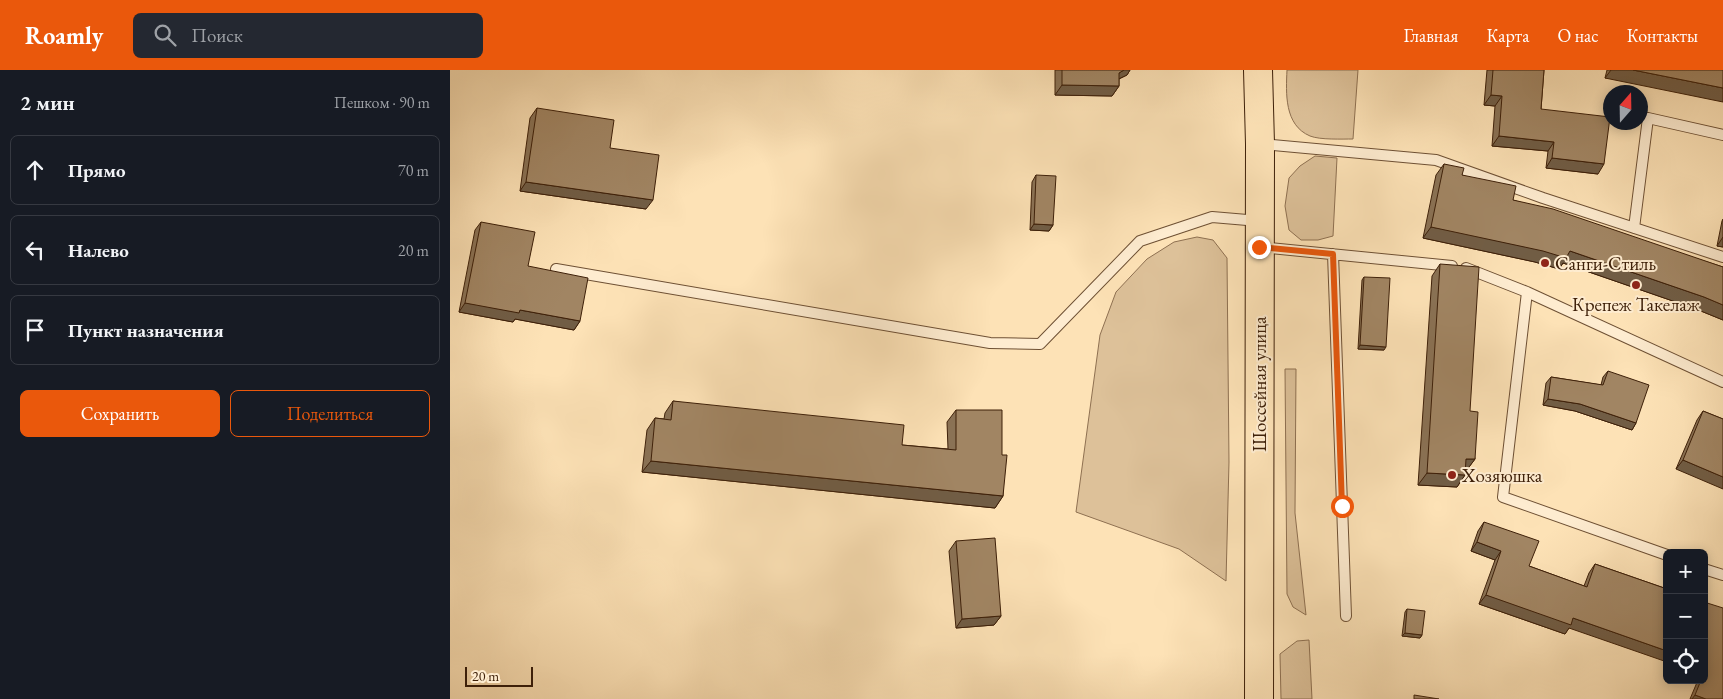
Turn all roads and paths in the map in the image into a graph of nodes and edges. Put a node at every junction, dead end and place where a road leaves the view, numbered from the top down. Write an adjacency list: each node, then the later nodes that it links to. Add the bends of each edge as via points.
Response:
1 (1258, 70): 3 (highway, Шоссейная улица)
2 (1723, 135): 4 (lane, via 1648,118)
3 (1260, 144): 4 (lane, via 1436,160); 5 (highway, Шоссейная улица)
4 (1634, 228): 7 (lane)
5 (1259, 234): 6 (lane); 8 (lane, via 1212,217 1140,240 1040,344 990,343); 15 (highway, Шоссейная улица)
6 (1333, 254): 9 (lane, via 1470,268); 14 (lane)
7 (1723, 257)
8 (556, 269)
9 (1527, 292): 10 (lane); 11 (lane, via 1503,496)
10 (1723, 382)
11 (1663, 554)
12 (1708, 570): 13 (lane)
13 (1723, 575)
14 (1346, 616)
15 (1259, 699)

